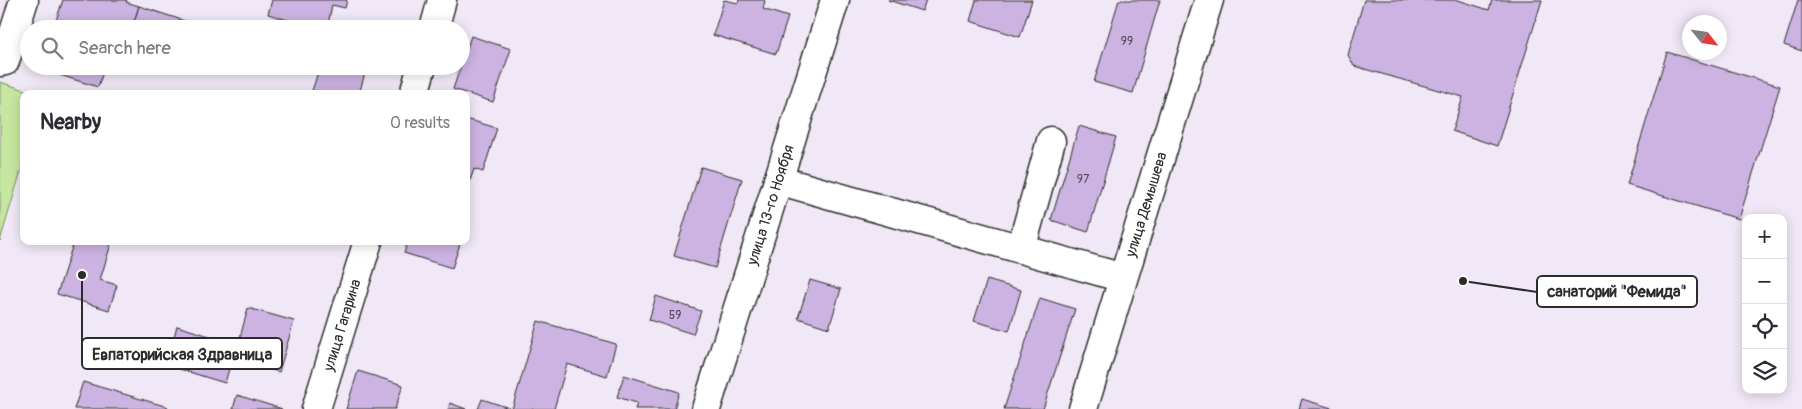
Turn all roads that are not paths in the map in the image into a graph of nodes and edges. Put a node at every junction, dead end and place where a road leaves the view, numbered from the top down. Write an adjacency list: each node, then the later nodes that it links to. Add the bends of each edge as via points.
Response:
1 (24, 0): 6 (street, via 5,61)
2 (442, 0): 5 (street)
3 (835, 0): 10 (street, улица 13-го Ноября)
4 (1208, 0): 13 (street, улица Демышева)
5 (436, 20)
6 (0, 62)
7 (419, 75): 8 (street)
8 (415, 90)
9 (1051, 142): 12 (street)
10 (778, 180): 12 (street); 15 (street, улица 13-го Ноября)
11 (367, 245): 14 (street, улица Гагарина)
12 (1021, 249): 13 (street)
13 (1123, 278): 16 (street, улица Демышева)
14 (316, 409)
15 (706, 409)
16 (1083, 409)

